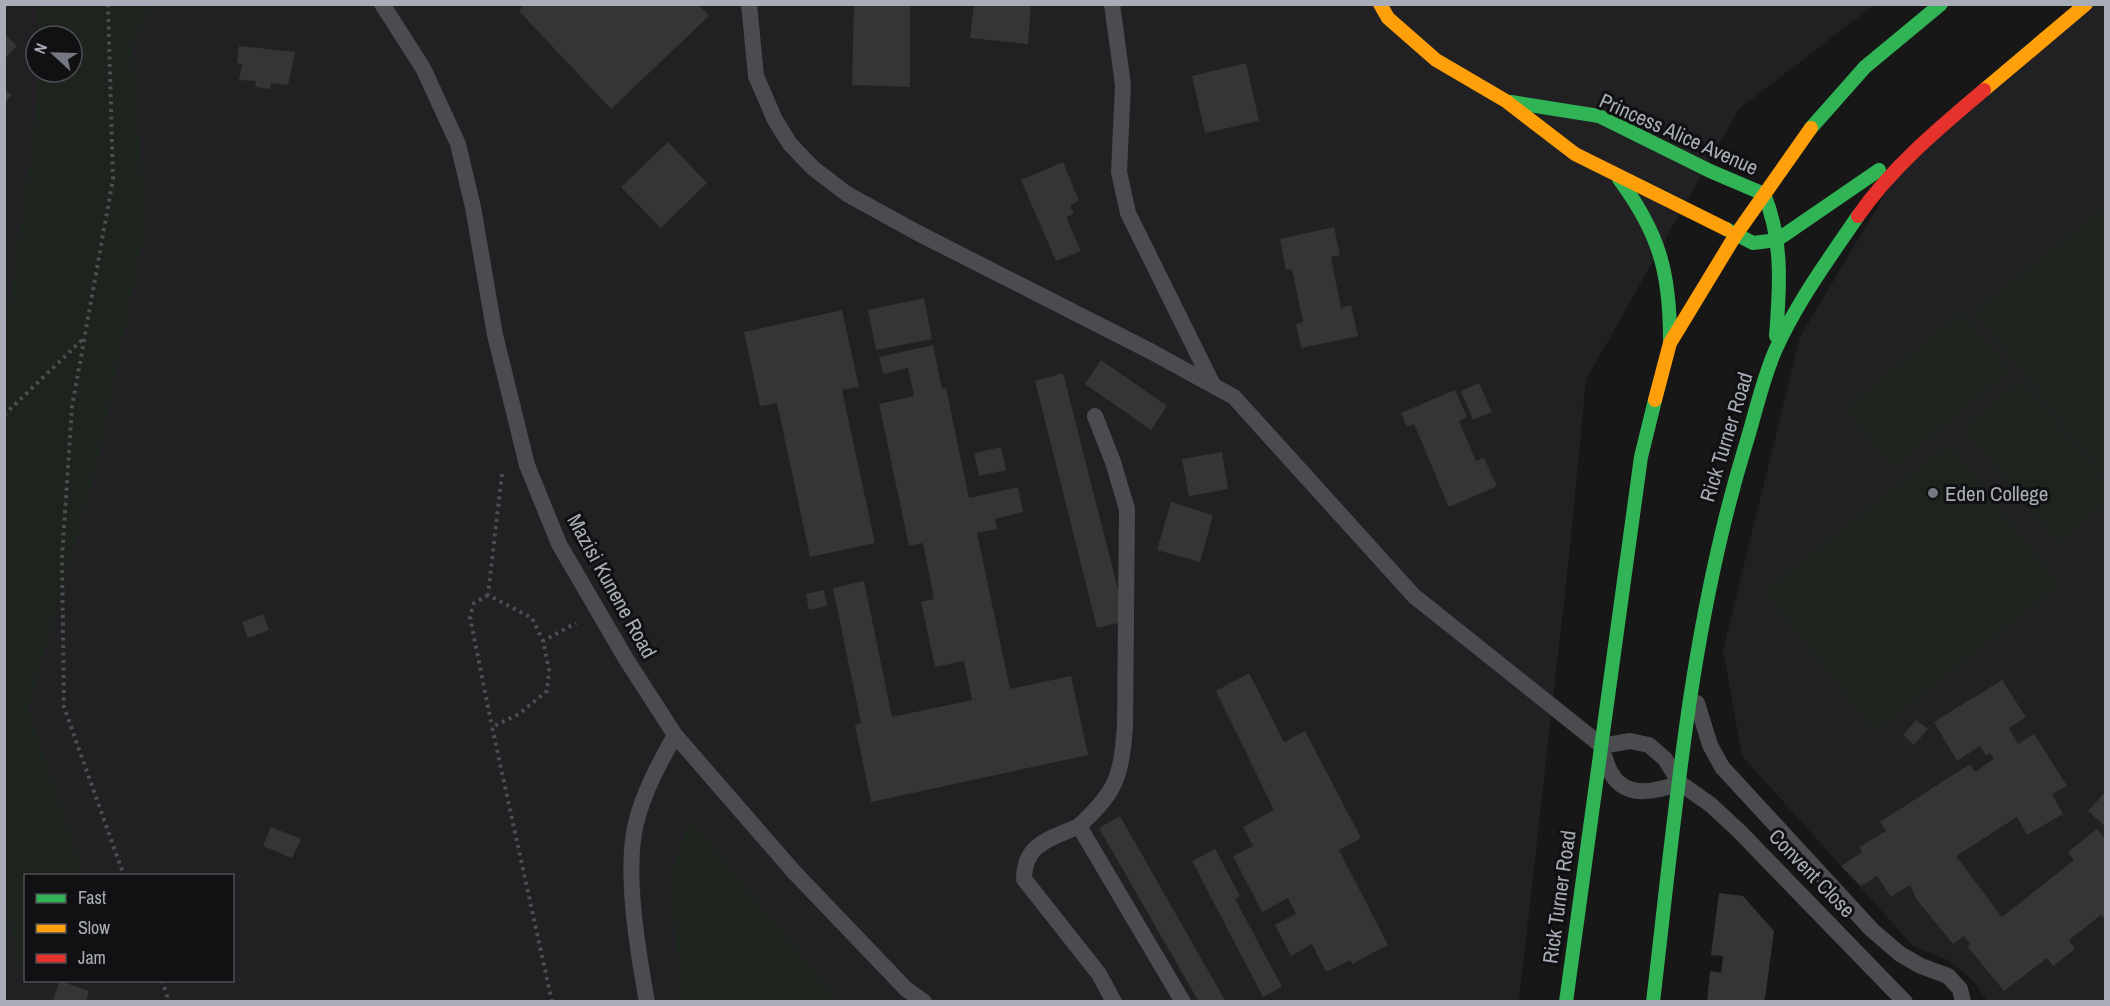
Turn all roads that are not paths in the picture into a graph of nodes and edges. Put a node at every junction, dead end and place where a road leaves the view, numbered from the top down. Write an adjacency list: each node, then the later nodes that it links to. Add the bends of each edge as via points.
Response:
1 (382, 4): 18 (lane, Mazisi Kunene Road, via 423,68 458,144 495,334 527,465 559,544)
2 (749, 4): 15 (lane, via 756,76 775,120 790,144 813,168 847,194 916,232)
3 (1112, 4): 15 (lane, via 1123,85 1119,172 1128,213)
4 (1380, 4): 7 (main road, Princess Alice Avenue, via 1388,18 1436,60)
5 (1941, 4): 10 (main road, Rick Turner Road, via 1865,67 1816,121)
6 (2086, 4): 8 (main road, Rick Turner Road)
7 (1506, 101): 9 (main road, Princess Alice Avenue, via 1575,154); 10 (main road, Princess Alice Avenue, via 1599,116)
8 (1935, 131): 12 (main road); 14 (main road, Rick Turner Road, via 1874,193 1803,296)
9 (1616, 175): 11 (main road, Princess Alice Avenue); 13 (main road, via 1640,207 1662,254 1671,303)
10 (1764, 194): 11 (main road, Rick Turner Road); 12 (main road, via 1772,211)
11 (1735, 236): 12 (main road, Princess Alice Avenue, via 1753,243); 13 (main road, Rick Turner Road)
12 (1777, 240): 14 (main road, via 1779,299)
13 (1670, 343): 19 (main road, Rick Turner Road, via 1641,457)
14 (1774, 353): 17 (main road, Rick Turner Road, via 1726,509)
15 (1213, 385): 19 (lane, via 1247,409 1414,596)
16 (1095, 416): 21 (lane, via 1127,509 1125,726 1123,760 1115,786 1105,802)
17 (1692, 688): 20 (main road, Rick Turner Road); 29 (lane, via 1710,745 1722,767 1872,930 1900,954 1948,976 1960,989)
18 (675, 735): 22 (lane, via 647,786 635,825 632,867); 23 (lane, Mazisi Kunene Road, via 794,872 906,989)
19 (1602, 746): 20 (lane, Convent Close, via 1630,741 1649,746 1665,759); 20 (lane, via 1609,772 1635,792 1654,792); 26 (main road, Rick Turner Road)
20 (1680, 783): 27 (main road, Rick Turner Road); 28 (lane, Convent Close, via 1739,831)
21 (1079, 826): 24 (lane, via 1036,846 1024,866 1024,879 1099,974); 25 (lane)
22 (647, 1002)
23 (924, 1002)
24 (1114, 1002)
25 (1183, 1002)
26 (1566, 1002)
27 (1653, 1002)
28 (1905, 1002)
29 (1963, 1002)

